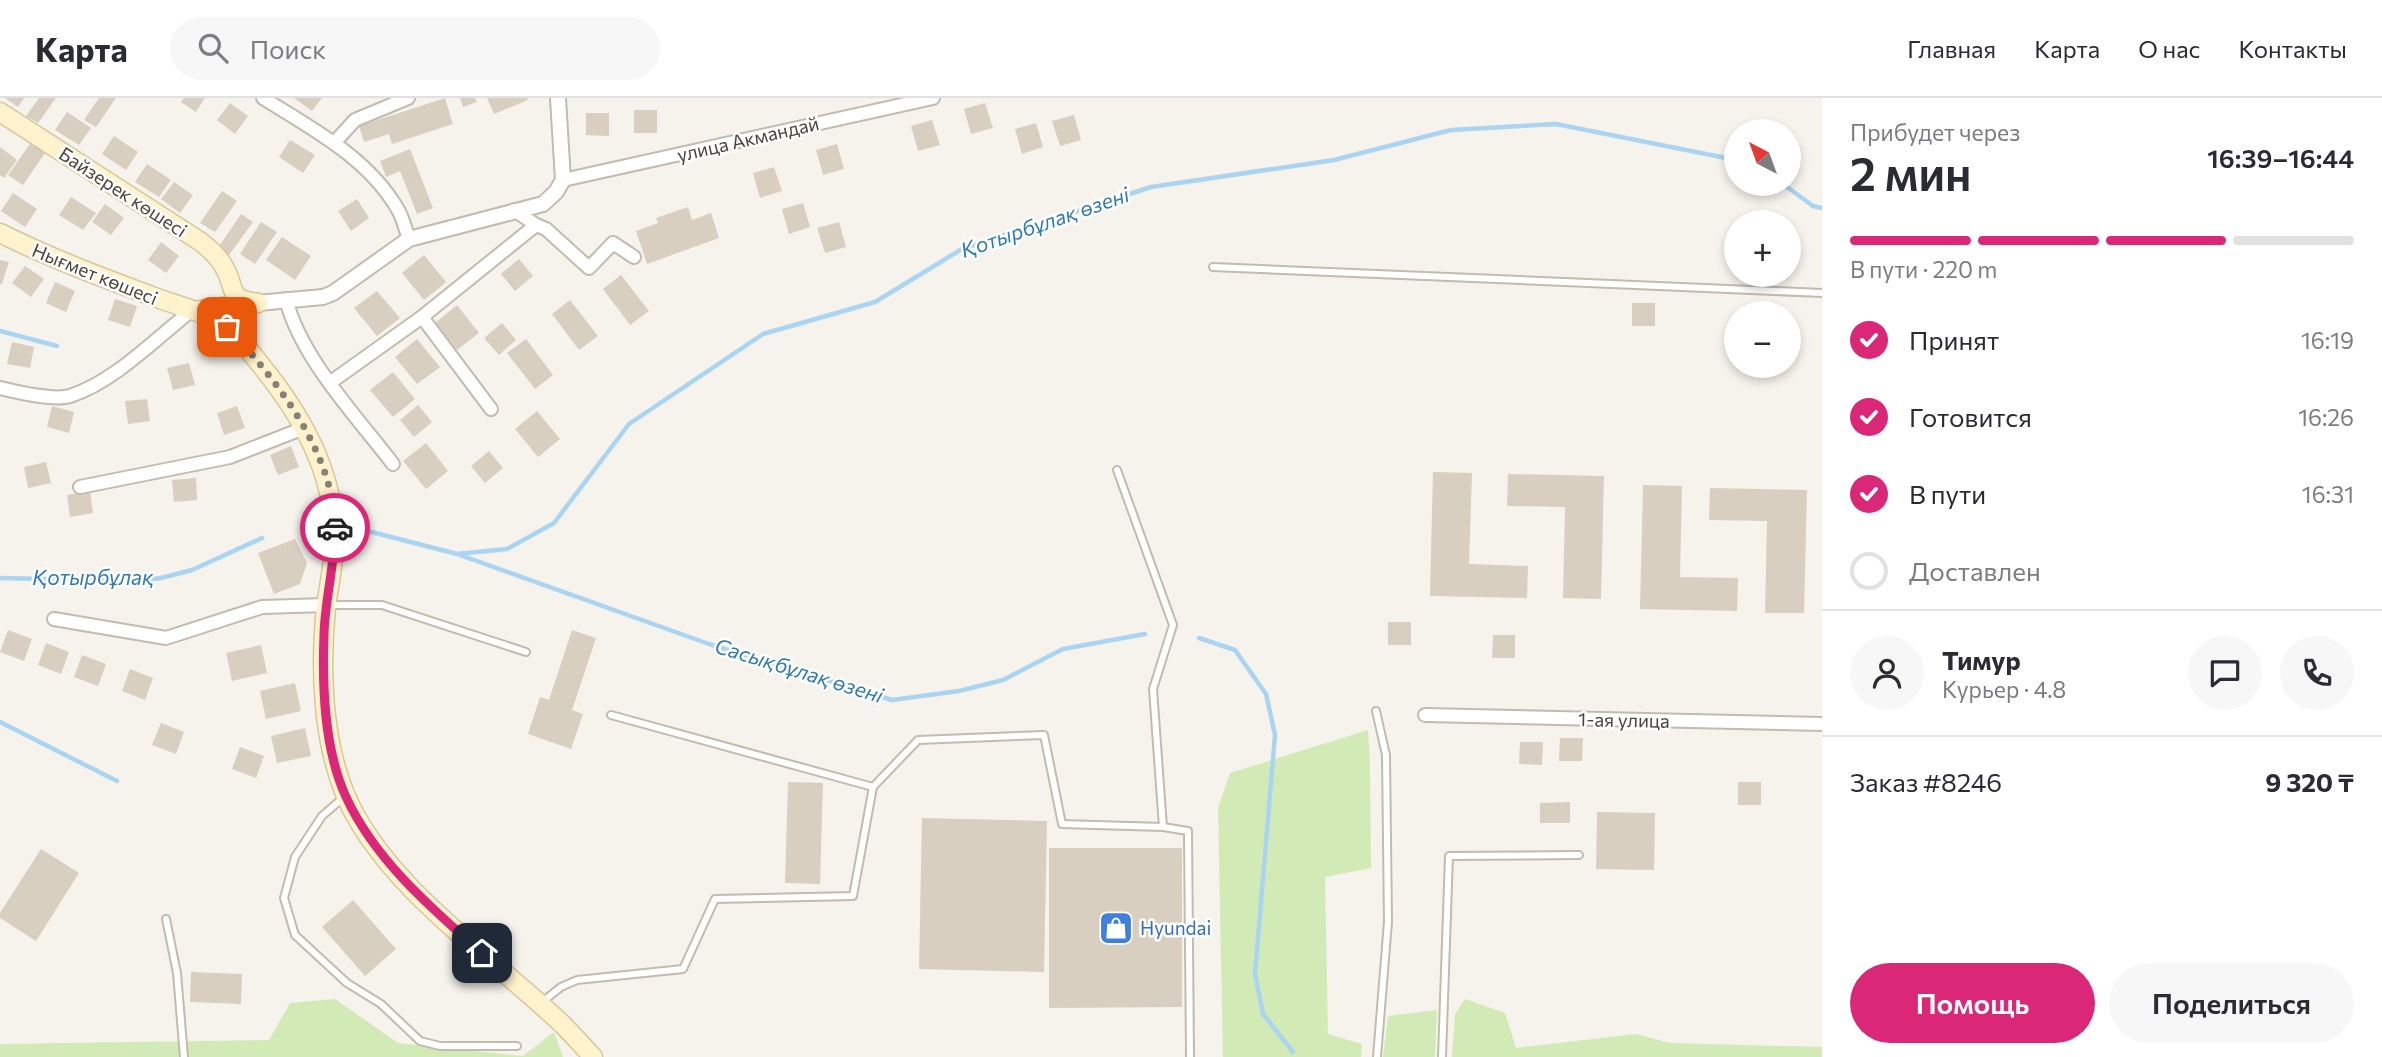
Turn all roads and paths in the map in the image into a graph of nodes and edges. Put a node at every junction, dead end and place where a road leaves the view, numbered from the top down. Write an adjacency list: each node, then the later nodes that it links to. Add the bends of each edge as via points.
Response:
1 (263, 98): 6 (street)
2 (408, 98): 6 (street, via 355,120)
3 (558, 98): 7 (street)
4 (933, 98): 7 (street, улица Акмандай)
5 (0, 112): 14 (main road, Байзерек көшесі, via 201,242 224,266)
6 (334, 143): 11 (street, via 381,184 399,210)
7 (563, 180): 8 (street, via 543,204)
8 (514, 210): 9 (street); 11 (street)
9 (536, 225): 12 (street, via 589,268 613,243); 20 (street)
10 (0, 233): 19 (main road, Нығмет көшесі)
11 (409, 239): 16 (street, via 333,293)
12 (634, 257)
13 (1213, 267): 15 (lane)
14 (230, 285): 17 (main road, via 240,299); 18 (main road)
15 (1822, 293)
16 (286, 299): 17 (street); 22 (street, via 297,331)
17 (258, 303): 18 (street); 21 (main road, via 244,308 239,316)
18 (230, 306): 19 (main road); 21 (main road)
19 (191, 311): 21 (main road, Нығмет көшесі, via 220,322); 23 (street, via 110,376 68,397)
20 (422, 317): 22 (street); 24 (street)
21 (246, 347): 25 (main road)
22 (331, 382): 26 (street)
23 (0, 388)
24 (491, 409)
25 (304, 428): 28 (street, via 230,457); 29 (main road, via 326,477 335,520)
26 (393, 464)
27 (1117, 470): 38 (lane, via 1173,625 1153,689)
28 (80, 487)
29 (326, 605): 30 (street, via 262,607 166,638); 31 (lane, via 382,605); 37 (main road, via 323,662 328,727)
30 (54, 619)
31 (526, 652)
32 (1376, 711): 48 (lane, via 1386,755 1388,922)
33 (611, 715): 36 (lane)
34 (1425, 715): 35 (street, 1-ая улица)
35 (1822, 724)
36 (873, 787): 38 (lane, via 918,740 1044,735 1062,824); 41 (lane, via 853,896 715,898 683,969 576,979)
37 (346, 795): 41 (main road, via 369,836 408,884); 43 (lane, via 322,816 295,857 284,898 295,936 346,984 381,1004 420,1041 440,1046)
38 (1163, 827): 47 (lane, via 1188,831)
39 (1579, 856): 49 (lane, via 1449,856)
40 (166, 919): 44 (lane, via 177,973)
41 (540, 1004): 42 (main road)
42 (563, 1025): 45 (main road); 46 (main road)
43 (517, 1046)
44 (184, 1057)
45 (577, 1057)
46 (593, 1057)
47 (1190, 1057)
48 (1377, 1057)
49 (1442, 1057)

